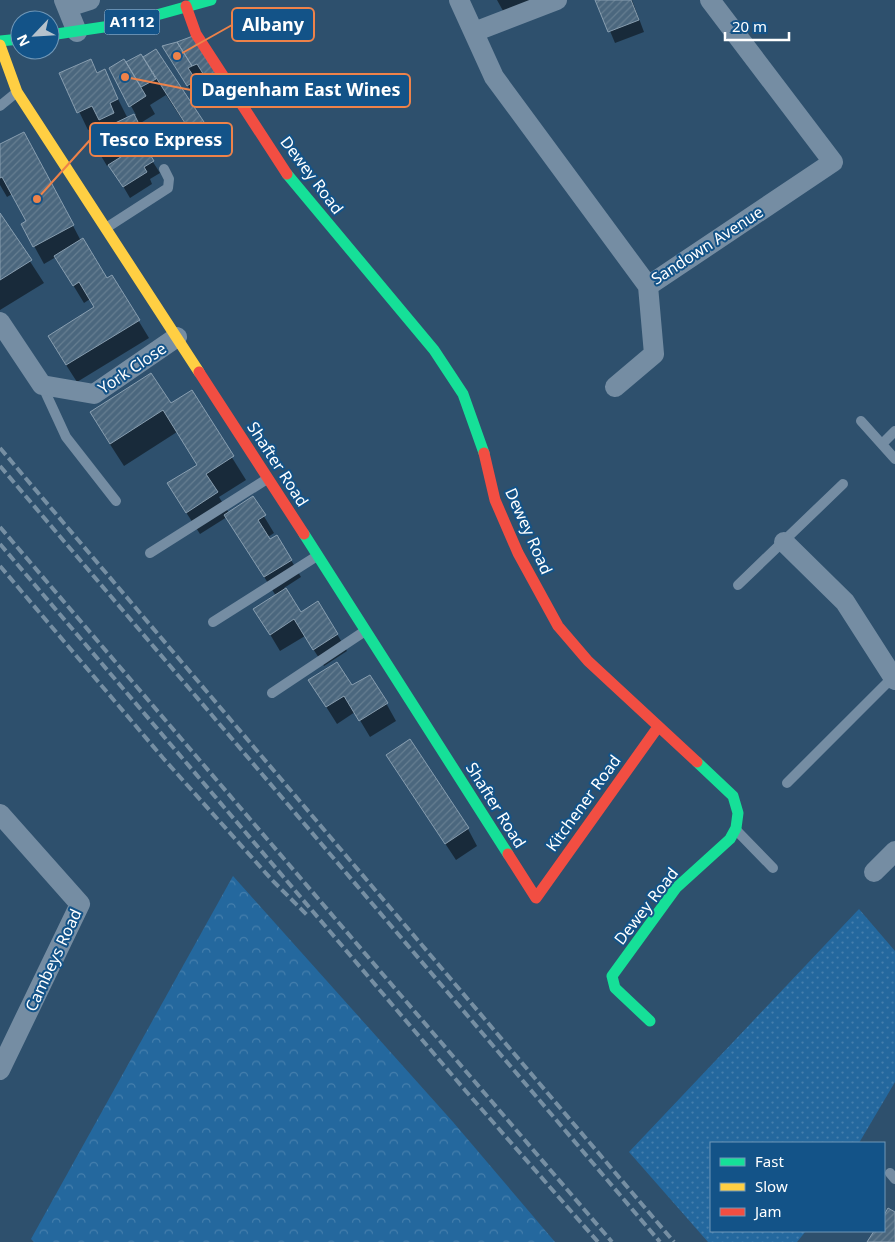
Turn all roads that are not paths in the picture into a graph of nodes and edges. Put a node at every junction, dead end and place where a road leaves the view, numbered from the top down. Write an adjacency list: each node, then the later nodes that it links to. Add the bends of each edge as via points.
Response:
1 (90, 0): 6 (street)
2 (212, 0): 7 (street, A1112)
3 (460, 0): 9 (street, Sandown Avenue)
4 (557, 0): 9 (street)
5 (710, 0): 16 (street, Sandown Avenue, via 833,162)
6 (66, 4): 8 (street)
7 (186, 6): 8 (street, A1112, via 124,24); 36 (street, Dewey Road, via 196,34 293,182 434,350 463,394 480,437 495,500 518,553 558,626 588,661)
8 (77, 32): 10 (street, A1112)
9 (474, 32): 16 (street, Sandown Avenue, via 494,77)
10 (60, 34)
11 (0, 43): 12 (street, Shafter Road)
12 (17, 92): 13 (lane); 15 (street, Shafter Road)
13 (0, 106)
14 (164, 169): 15 (lane, via 169,179 168,188)
15 (106, 228): 18 (street, Shafter Road)
16 (648, 286): 20 (street, via 654,354)
17 (0, 322): 19 (street)
18 (177, 337): 19 (street, York Close, via 94,394); 25 (street, Shafter Road)
19 (42, 385): 27 (lane, via 66,437)
20 (615, 387)
21 (861, 421): 23 (lane)
22 (895, 431): 23 (lane)
23 (882, 444): 24 (lane)
24 (895, 459)
25 (268, 478): 29 (lane); 30 (street, Shafter Road)
26 (843, 484): 28 (lane)
27 (116, 501)
28 (784, 542): 31 (lane); 34 (street, via 845,602)
29 (150, 553)
30 (318, 556): 32 (lane); 33 (street, Shafter Road)
31 (738, 585)
32 (213, 622)
33 (366, 631): 35 (lane); 43 (street, Shafter Road)
34 (894, 679): 37 (lane)
35 (272, 693)
36 (658, 727): 39 (street, Dewey Road, via 733,796 740,824); 43 (street, Kitchener Road)
37 (787, 783)
38 (0, 814): 45 (street, Cambeys Road, via 80,904)
39 (736, 830): 41 (lane); 44 (street, Dewey Road, via 676,888 612,976 615,988)
40 (895, 851): 42 (street)
41 (773, 868)
42 (874, 872)
43 (536, 898)
44 (650, 1021)
45 (0, 1070)

